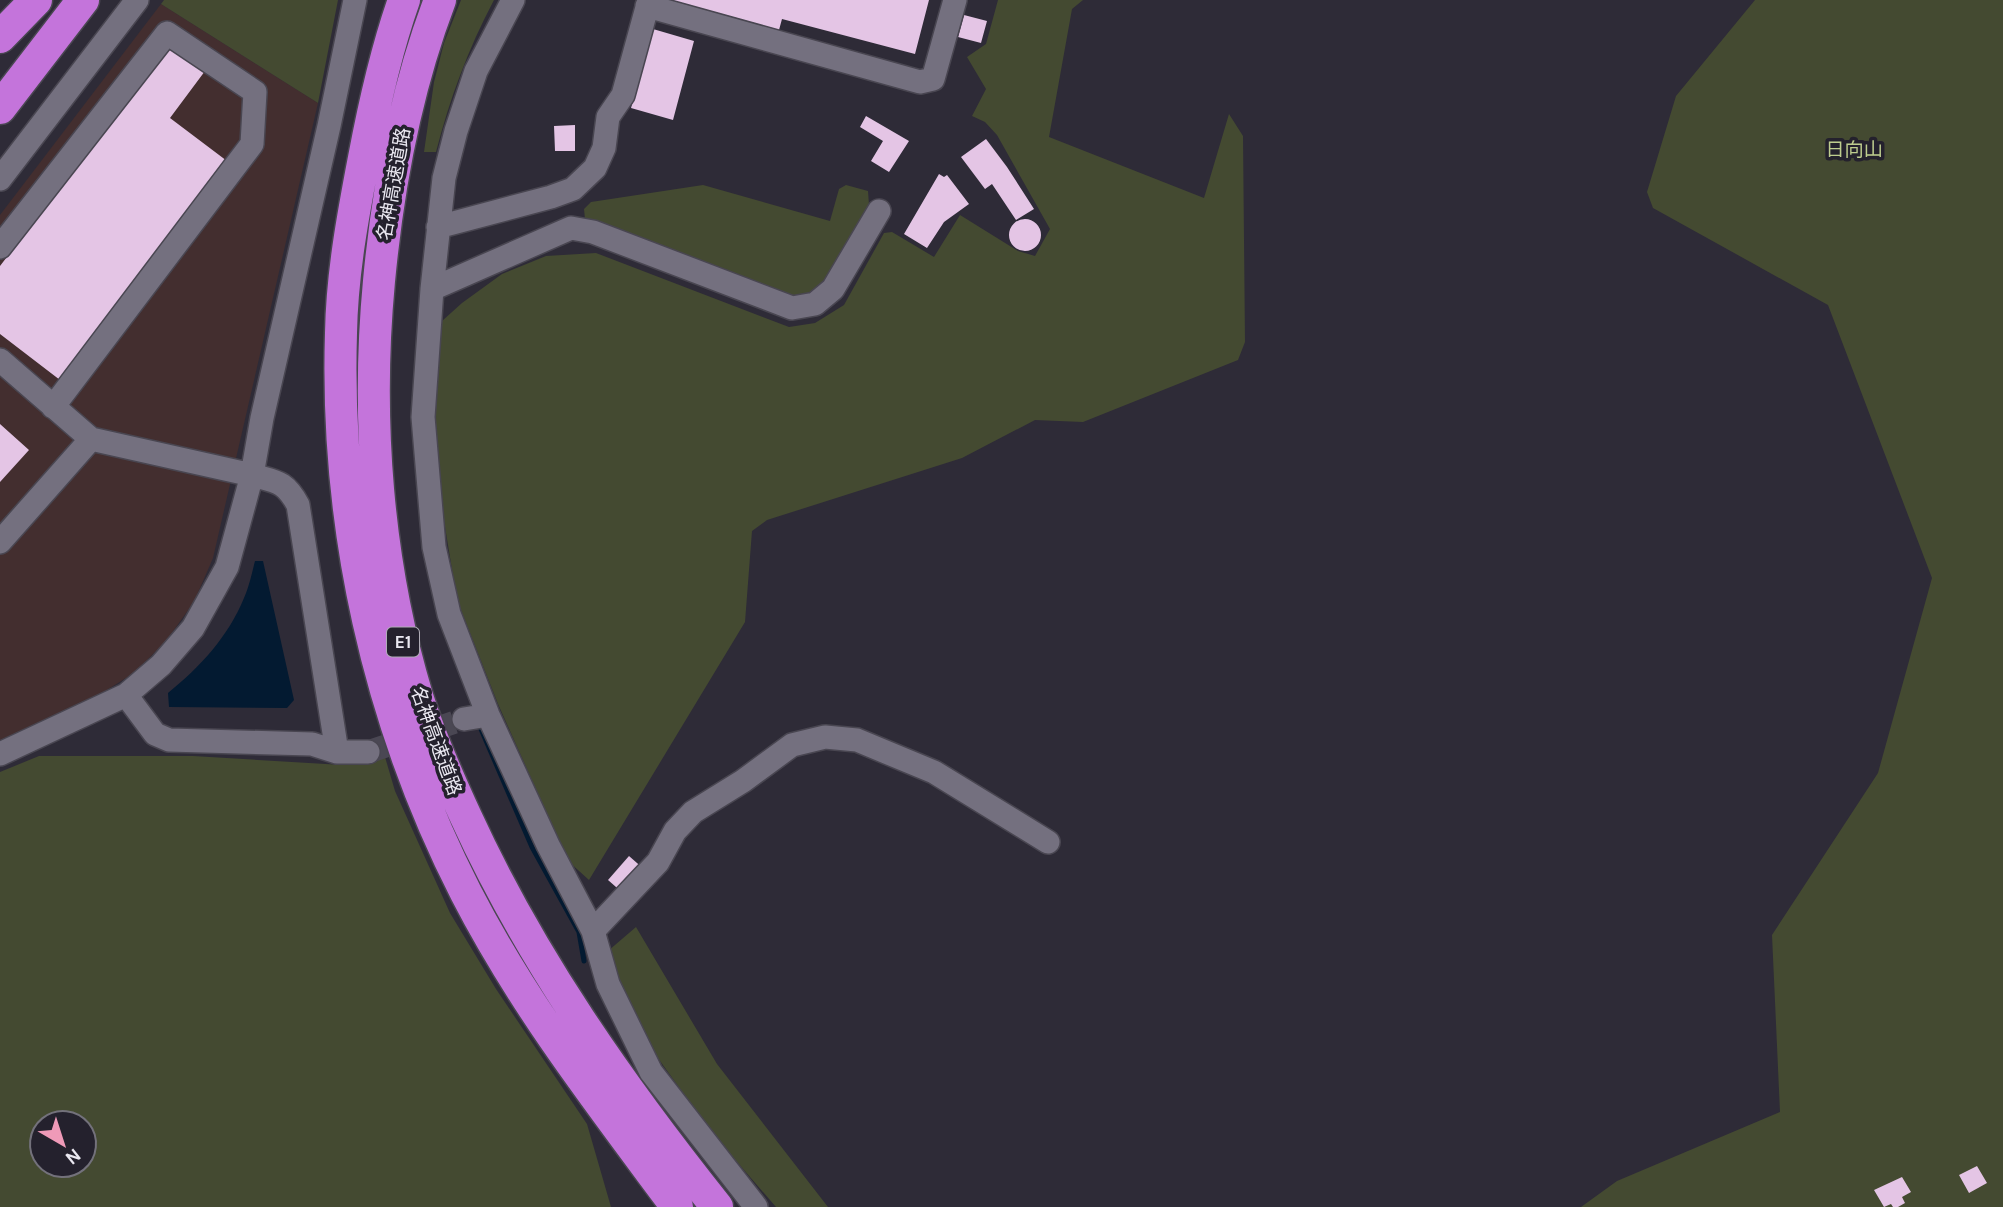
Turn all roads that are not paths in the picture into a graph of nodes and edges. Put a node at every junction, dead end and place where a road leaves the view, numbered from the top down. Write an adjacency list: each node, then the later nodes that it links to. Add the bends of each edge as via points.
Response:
1 (36, 0): 10 (highway)
2 (83, 0): 11 (highway)
3 (137, 0): 12 (street)
4 (355, 0): 20 (street)
5 (404, 0): 30 (highway, 名神高速道路 / E1, via 373,113 351,225 341,330 341,431 368,618 391,709 422,796 466,892 539,1018)
6 (440, 0): 31 (highway, 名神高速道路 / E1, via 404,121 385,224 375,329 374,428 396,612 417,697 493,877 593,1041)
7 (513, 0): 14 (street, via 476,71 460,119 444,178)
8 (954, 0): 9 (street, via 933,79 920,82)
9 (648, 3): 14 (street, via 623,95 608,117 604,148 595,168 573,189)
10 (1, 36)
11 (0, 108)
12 (0, 179)
13 (879, 211): 16 (street, via 833,289 815,304 792,308 593,232 571,228)
14 (438, 227): 16 (street)
15 (0, 247): 18 (street, via 167,33 255,92 252,144)
16 (432, 289): 23 (street, via 423,417 434,547 449,614)
17 (0, 360): 18 (street)
18 (53, 407): 19 (street)
19 (91, 439): 20 (street); 21 (street)
20 (252, 475): 22 (street, via 227,567 193,628 161,665); 25 (street, via 289,488 298,505)
21 (0, 542)
22 (126, 695): 25 (street, via 155,734 169,740 312,744); 27 (street)
23 (488, 715): 24 (street); 29 (street)
24 (464, 719)
25 (337, 752): 26 (street)
26 (368, 752)
27 (0, 754)
28 (1048, 842): 29 (street, via 934,772 857,740 825,737 792,745 693,812 675,831 658,862)
29 (593, 931): 32 (street, via 608,984 651,1072)
30 (677, 1207)
31 (717, 1207)
32 (756, 1207)

